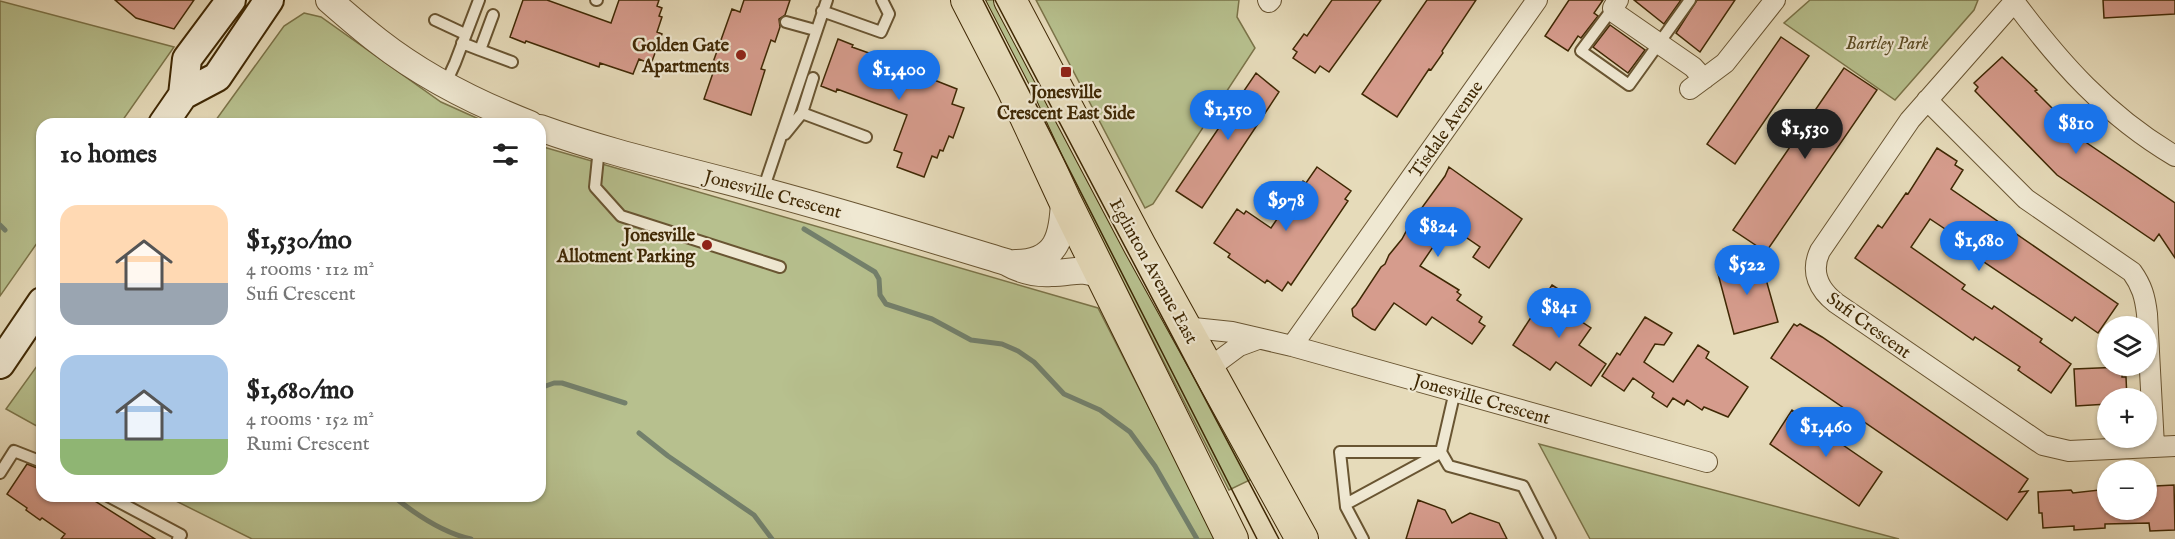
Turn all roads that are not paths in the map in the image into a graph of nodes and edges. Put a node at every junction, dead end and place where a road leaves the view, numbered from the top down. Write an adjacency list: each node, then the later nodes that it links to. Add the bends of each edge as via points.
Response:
1 (231, 0): 25 (main road, via 187,59)
2 (269, 0): 25 (main road, via 217,77)
3 (329, 0): 24 (street, via 379,42)
4 (479, 0): 19 (lane)
5 (826, 0): 14 (lane)
6 (882, 0): 14 (lane, via 889,14 881,32)
7 (968, 0): 36 (main road)
8 (1010, 0): 41 (main road, Eglinton Avenue East)
9 (1537, 0): 43 (street, Tisdale Avenue)
10 (1690, 0): 20 (lane)
11 (1775, 0): 20 (street, via 1725,63 1697,84 1693,67)
12 (2013, 1): 26 (street, Sufi Crescent); 34 (street, via 2048,47 2085,86 2136,132)
13 (1616, 4): 20 (street, via 1615,13); 20 (lane, via 1581,51 1629,85)
14 (822, 11): 18 (lane)
15 (493, 15): 21 (lane)
16 (435, 20): 19 (lane)
17 (786, 22): 18 (lane)
18 (815, 30): 32 (lane)
19 (464, 39): 21 (lane); 24 (lane)
20 (1659, 43)
21 (480, 50): 22 (lane)
22 (512, 62)
23 (813, 78): 27 (lane)
24 (445, 85): 29 (street)
25 (183, 95): 28 (main road)
26 (1927, 100): 46 (street, via 2026,199 2132,272 2145,296); 50 (street, Sufi Crescent, via 1820,251 1816,279 1821,290 2043,445 2069,451)
27 (802, 112): 31 (lane); 32 (lane)
28 (167, 118)
29 (514, 118)
30 (546, 130): 33 (street, Jonesville Crescent)
31 (866, 137)
32 (780, 141): 35 (lane)
33 (599, 147): 35 (street, Jonesville Crescent); 38 (lane, via 595,187 621,216)
34 (2175, 156)
35 (763, 190): 37 (street, Jonesville Crescent)
36 (1064, 199): 37 (street, Jonesville Crescent, via 1061,232 1053,248 1037,261); 39 (main road)
37 (1006, 262): 39 (street, Jonesville Crescent, via 1029,272 1087,269)
38 (780, 267)
39 (1102, 276): 58 (main road)
40 (36, 311): 44 (main road)
41 (1184, 327): 42 (street, Jonesville Crescent); 45 (main road, Eglinton Avenue East)
42 (1258, 339): 43 (street, Jonesville Crescent); 45 (street, via 1239,346)
43 (1292, 346): 47 (street, Jonesville Crescent)
44 (0, 364)
45 (1208, 369): 59 (main road, Eglinton Avenue East)
46 (2151, 388)
47 (1455, 392): 51 (lane); 53 (street, Jonesville Crescent)
48 (2157, 446): 49 (street, Sufi Crescent)
49 (2175, 446)
50 (2120, 448)
51 (1440, 452): 56 (lane); 56 (lane, via 1340,452); 61 (lane, via 1449,466 1523,486)
52 (36, 460): 54 (lane, via 14,451)
53 (1707, 462)
54 (0, 473)
55 (119, 502): 57 (lane, via 181,535)
56 (1346, 504): 60 (lane)
57 (178, 539)
58 (1232, 539)
59 (1302, 539)
60 (1363, 539)
61 (1550, 539)

